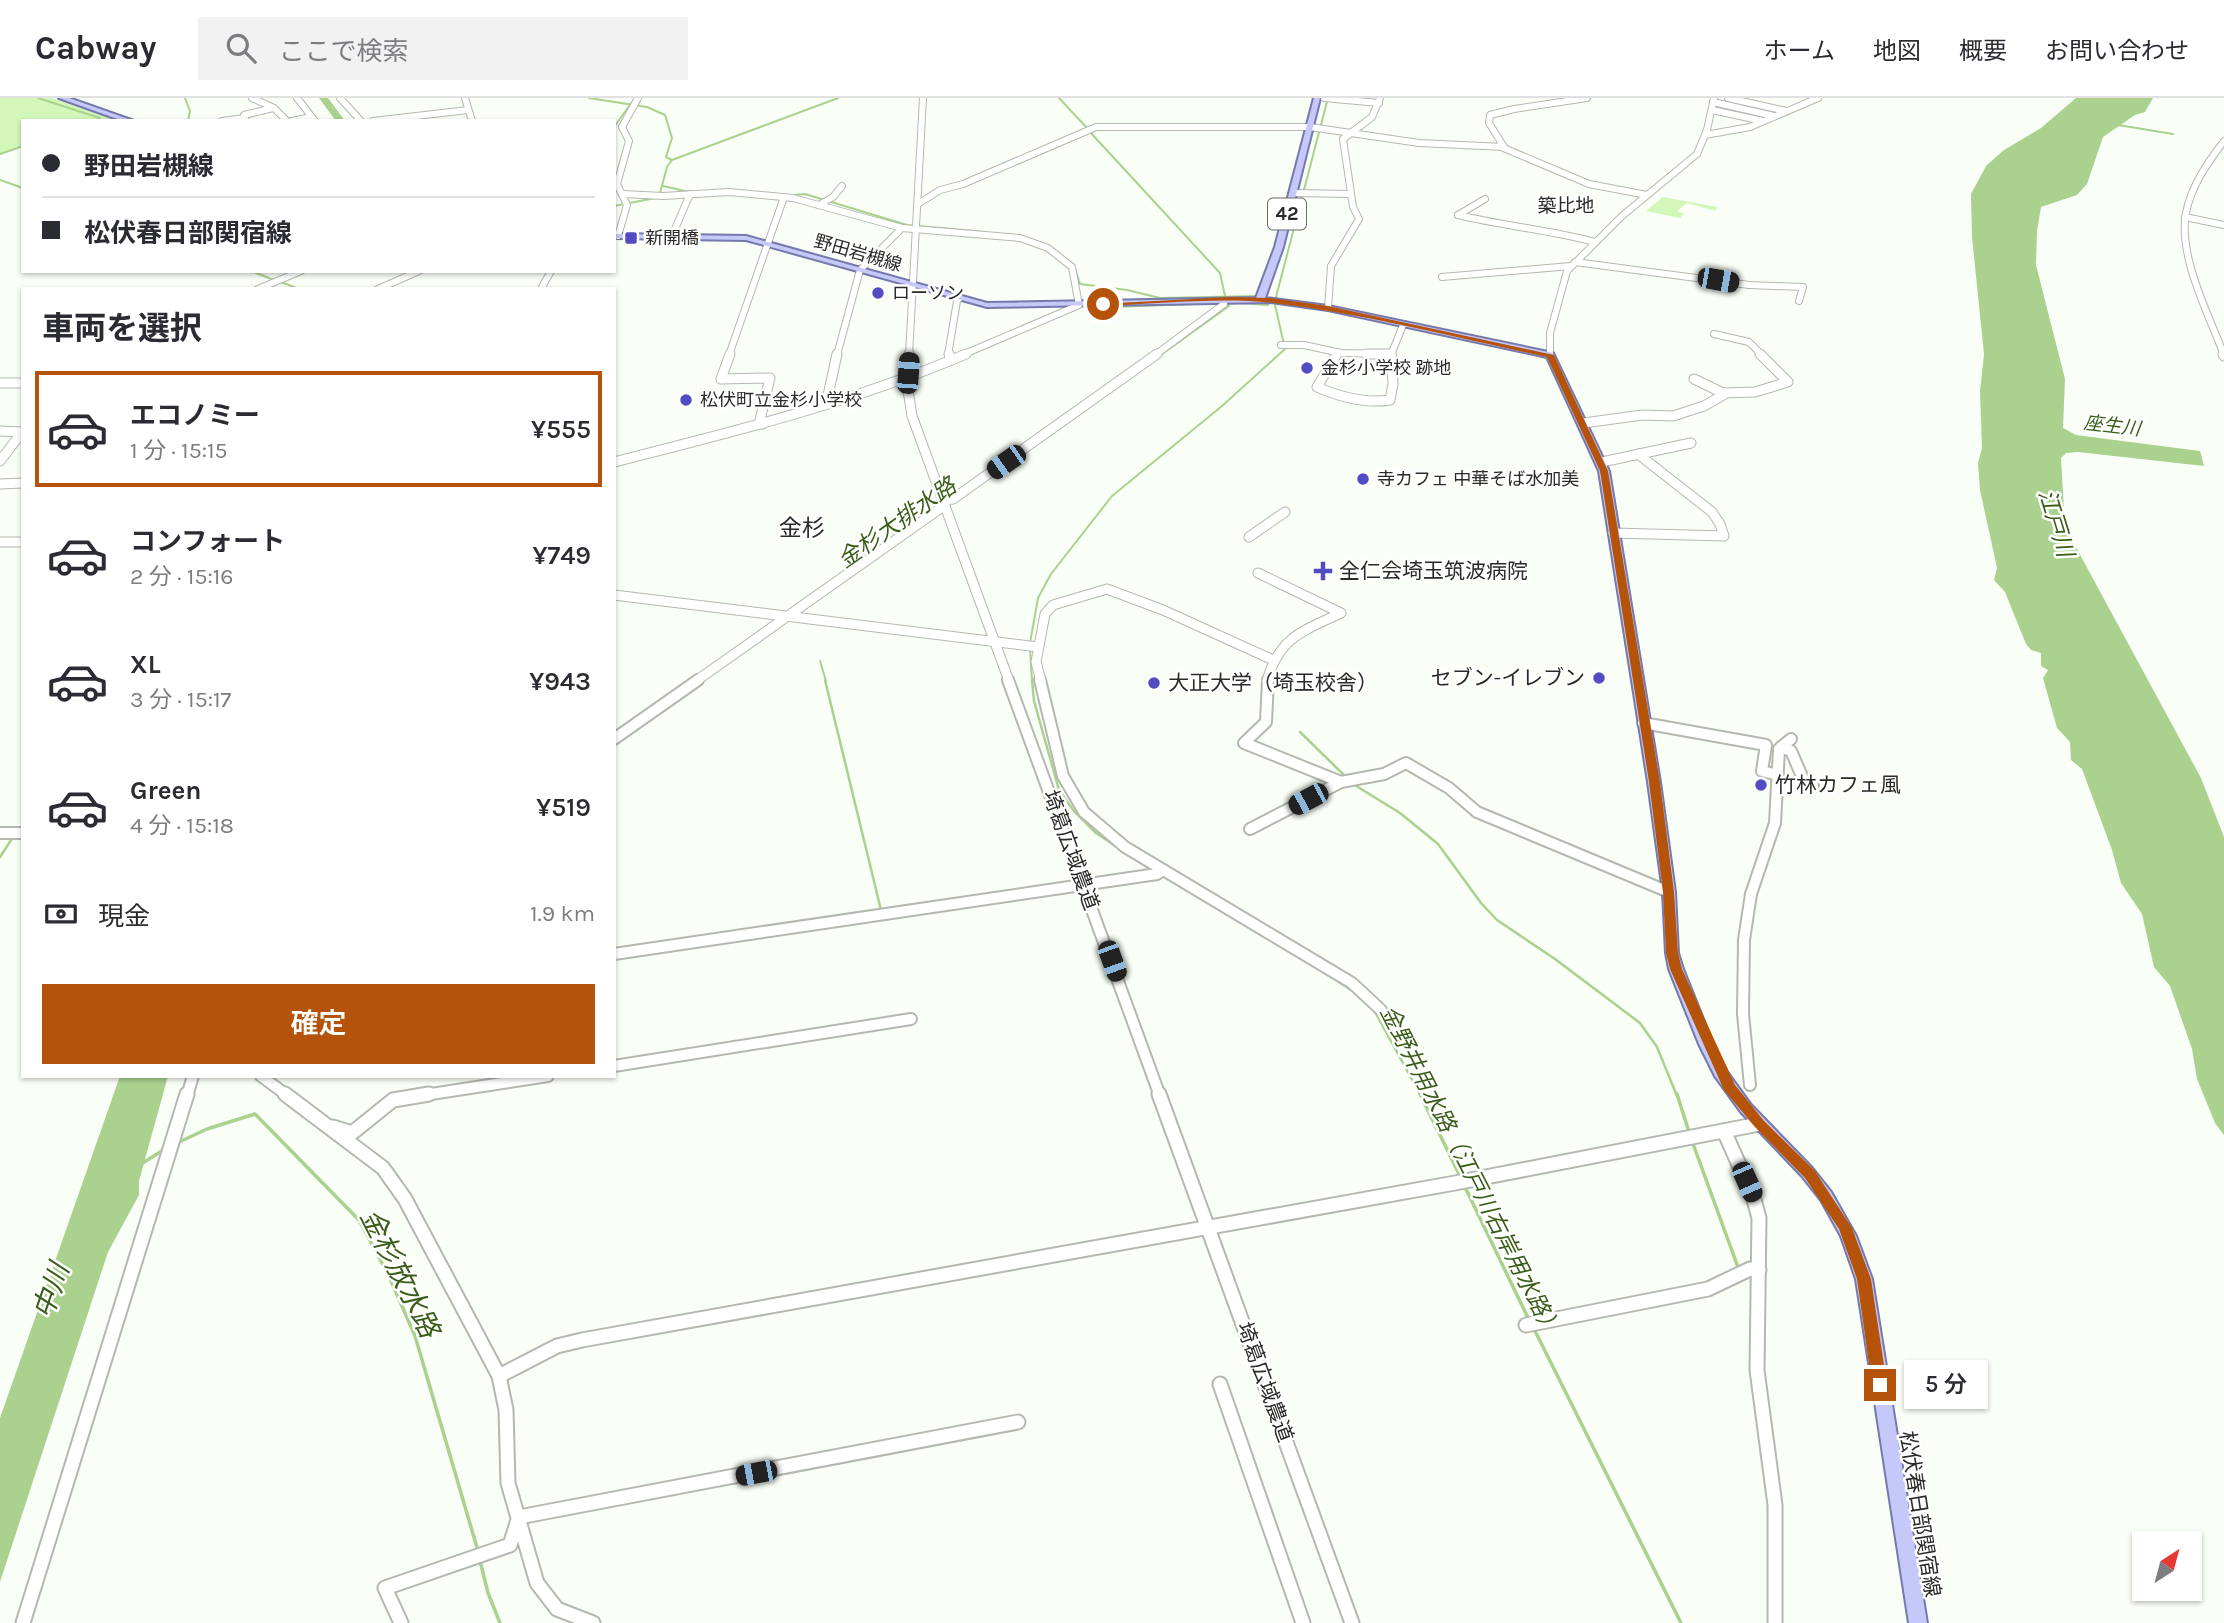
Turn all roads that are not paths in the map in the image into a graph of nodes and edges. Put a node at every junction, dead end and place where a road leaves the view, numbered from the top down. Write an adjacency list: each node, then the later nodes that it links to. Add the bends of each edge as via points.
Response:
1 (62, 98): 21 (main road)
2 (252, 98): 17 (street)
3 (297, 98): 24 (street)
4 (341, 98): 25 (street)
5 (465, 98): 18 (street)
6 (638, 98): 29 (street)
7 (923, 98): 45 (street, 埼葛広域農道)
8 (1317, 98): 30 (main road, 42)
9 (1324, 98): 14 (street)
10 (1587, 98): 34 (street, via 1490,115 1489,123 1504,147)
11 (1728, 98): 19 (street)
12 (1762, 98): 16 (street)
13 (1818, 98): 16 (street)
14 (1379, 100): 31 (street, via 1372,117)
15 (1713, 103): 20 (street); 28 (street); 32 (street)
16 (1796, 104): 19 (street)
17 (274, 108): 22 (street, via 247,114); 23 (street)
18 (468, 110): 26 (street); 27 (street)
19 (1786, 111): 20 (street)
20 (1774, 116): 28 (street)
21 (125, 119)
22 (246, 119)
23 (288, 119)
24 (313, 119)
25 (359, 119)
26 (390, 119)
27 (471, 119)
28 (1763, 121): 32 (street)
29 (618, 127): 39 (street, via 629,141 617,184)
30 (1310, 127): 31 (street); 38 (main road, 42); 45 (street, via 1096,127 940,190)
31 (1353, 133): 34 (street, via 1419,143); 41 (street, via 1342,143)
32 (1705, 135): 42 (street, via 1697,155)
33 (2224, 141): 47 (street, via 2192,196)
34 (1499, 146): 42 (street, via 1590,184)
35 (727, 182): 37 (street)
36 (842, 186): 46 (street)
37 (718, 192): 40 (street); 43 (street)
38 (1294, 193): 41 (street); 64 (main road, 42, via 1275,263)
39 (623, 194): 40 (street); 51 (street, via 628,205)
40 (690, 194): 52 (street)
41 (1350, 194): 68 (street, via 1359,219 1329,275)
42 (1647, 195): 53 (street)
43 (784, 197): 46 (street); 54 (street)
44 (1485, 199): 53 (street, via 1458,215 1559,232)
45 (918, 204): 50 (street, 埼葛広域農道)
46 (818, 205): 49 (street)
47 (2186, 218): 48 (street); 75 (street, via 2196,275)
48 (2224, 225)
49 (902, 228): 50 (street); 56 (street)
50 (916, 229): 60 (street, 埼葛広域農道); 66 (street, via 994,234 1048,248 1072,267)
51 (616, 236): 52 (main road, 野田岩槻線)
52 (672, 236): 54 (main road, 野田岩槻線, via 735,237)
53 (1595, 243): 55 (street)
54 (768, 244): 56 (main road, 野田岩槻線); 84 (street, via 722,379 770,378)
55 (1573, 264): 59 (street); 65 (street, via 1804,287); 74 (street, via 1562,285 1550,333)
56 (860, 270): 60 (main road, 野田岩槻線); 82 (street, via 839,344)
57 (296, 273): 61 (street)
58 (414, 273): 62 (street)
59 (1442, 277)
60 (914, 285): 63 (main road, 野田岩槻線); 77 (street, 埼葛広域農道)
61 (263, 287)
62 (383, 287)
63 (960, 298): 66 (main road, 野田岩槻線, via 1004,307); 76 (street)
64 (1259, 299): 66 (main road, 野田岩槻線); 68 (main road)
65 (1799, 300)
66 (1079, 304): 76 (street)
67 (1224, 304): 95 (street, via 1024,450)
68 (1328, 309): 69 (main road)
69 (1403, 326): 73 (street); 74 (main road)
70 (1714, 334): 81 (street, via 1749,342 1789,383 1755,392)
71 (1284, 345): 72 (street)
72 (1338, 352): 73 (street); 73 (street, via 1317,387 1379,402 1392,397)
73 (1391, 354)
74 (1550, 355): 83 (main road, 松伏春日部関宿線)
75 (2224, 356)
76 (951, 360): 77 (street)
77 (908, 377): 82 (street); 95 (street, 埼葛広域農道, via 912,416)
78 (1695, 379): 81 (street)
79 (0, 383): 80 (street)
80 (21, 383)
81 (1722, 393): 83 (street, via 1704,406 1679,414)
82 (830, 403): 84 (street)
83 (1584, 423): 92 (main road, 松伏春日部関宿線)
84 (762, 425): 91 (street)
85 (0, 431): 86 (street)
86 (21, 431)
87 (21, 432): 90 (street)
88 (1691, 443): 89 (street)
89 (1638, 454): 92 (street); 97 (street, via 1697,497 1724,536)
90 (0, 461)
91 (616, 462)
92 (1602, 462): 97 (main road, 松伏春日部関宿線)
93 (21, 483): 94 (street)
94 (0, 484)
95 (944, 502): 103 (street); 104 (street, 埼葛広域農道)
96 (1285, 512): 98 (street)
97 (1613, 533): 107 (main road, 松伏春日部関宿線)
98 (1249, 537)
99 (0, 542): 100 (street)
100 (21, 542)
101 (1258, 573): 106 (street, via 1341,613 1296,634)
102 (616, 595): 103 (street)
103 (785, 616): 104 (street); 108 (street)
104 (995, 643): 105 (street); 118 (street, 埼葛広域農道)
105 (1032, 646): 106 (street, via 1053,605 1107,589); 117 (street, via 1069,790 1108,835)
106 (1273, 660): 112 (street, via 1266,685 1266,722 1244,743)
107 (1643, 723): 111 (street, via 1766,745 1761,768); 119 (main road, 松伏春日部関宿線)
108 (616, 738)
109 (1791, 739): 110 (street)
110 (1781, 747): 111 (street); 113 (street, via 1791,751 1804,781)
111 (1778, 775): 127 (street, via 1773,835 1757,874 1745,933 1744,1040)
112 (1347, 781): 114 (street); 119 (street, via 1384,774 1406,762 1477,812)
113 (1813, 785)
114 (1250, 829)
115 (0, 833): 116 (street)
116 (21, 833)
117 (1160, 872): 118 (street); 121 (street, via 1352,984)
118 (1084, 885): 120 (street); 131 (street, 埼葛広域農道)
119 (1669, 892): 129 (main road, 松伏春日部関宿線, via 1676,969 1722,1076)
120 (616, 954)
121 (1381, 1010)
122 (911, 1018): 123 (street)
123 (616, 1066)
124 (192, 1078): 138 (street)
125 (264, 1078): 128 (street)
126 (535, 1078): 128 (street, via 393,1100 352,1133)
127 (1750, 1086)
128 (311, 1116): 134 (street, via 383,1168 405,1199)
129 (1759, 1124): 130 (street); 144 (main road, 松伏春日部関宿線, via 1810,1174 1845,1228 1857,1256)
130 (1724, 1131): 131 (street); 132 (street, via 1754,1196 1759,1218)
131 (1209, 1227): 134 (street, via 582,1339 557,1346); 142 (street, 埼葛広域農道)
132 (1759, 1270): 133 (street, via 1750,1269 1708,1289); 143 (street, via 1758,1370 1775,1505)
133 (1531, 1324)
134 (499, 1376): 137 (street, via 506,1410 509,1483)
135 (1220, 1384): 141 (street)
136 (1018, 1422): 137 (street)
137 (519, 1517): 139 (street, via 510,1545 385,1588); 140 (street, via 537,1583 557,1609)
138 (23, 1623)
139 (401, 1623)
140 (593, 1623)
141 (1303, 1623)
142 (1352, 1623)
143 (1775, 1623)
144 (1918, 1623)

